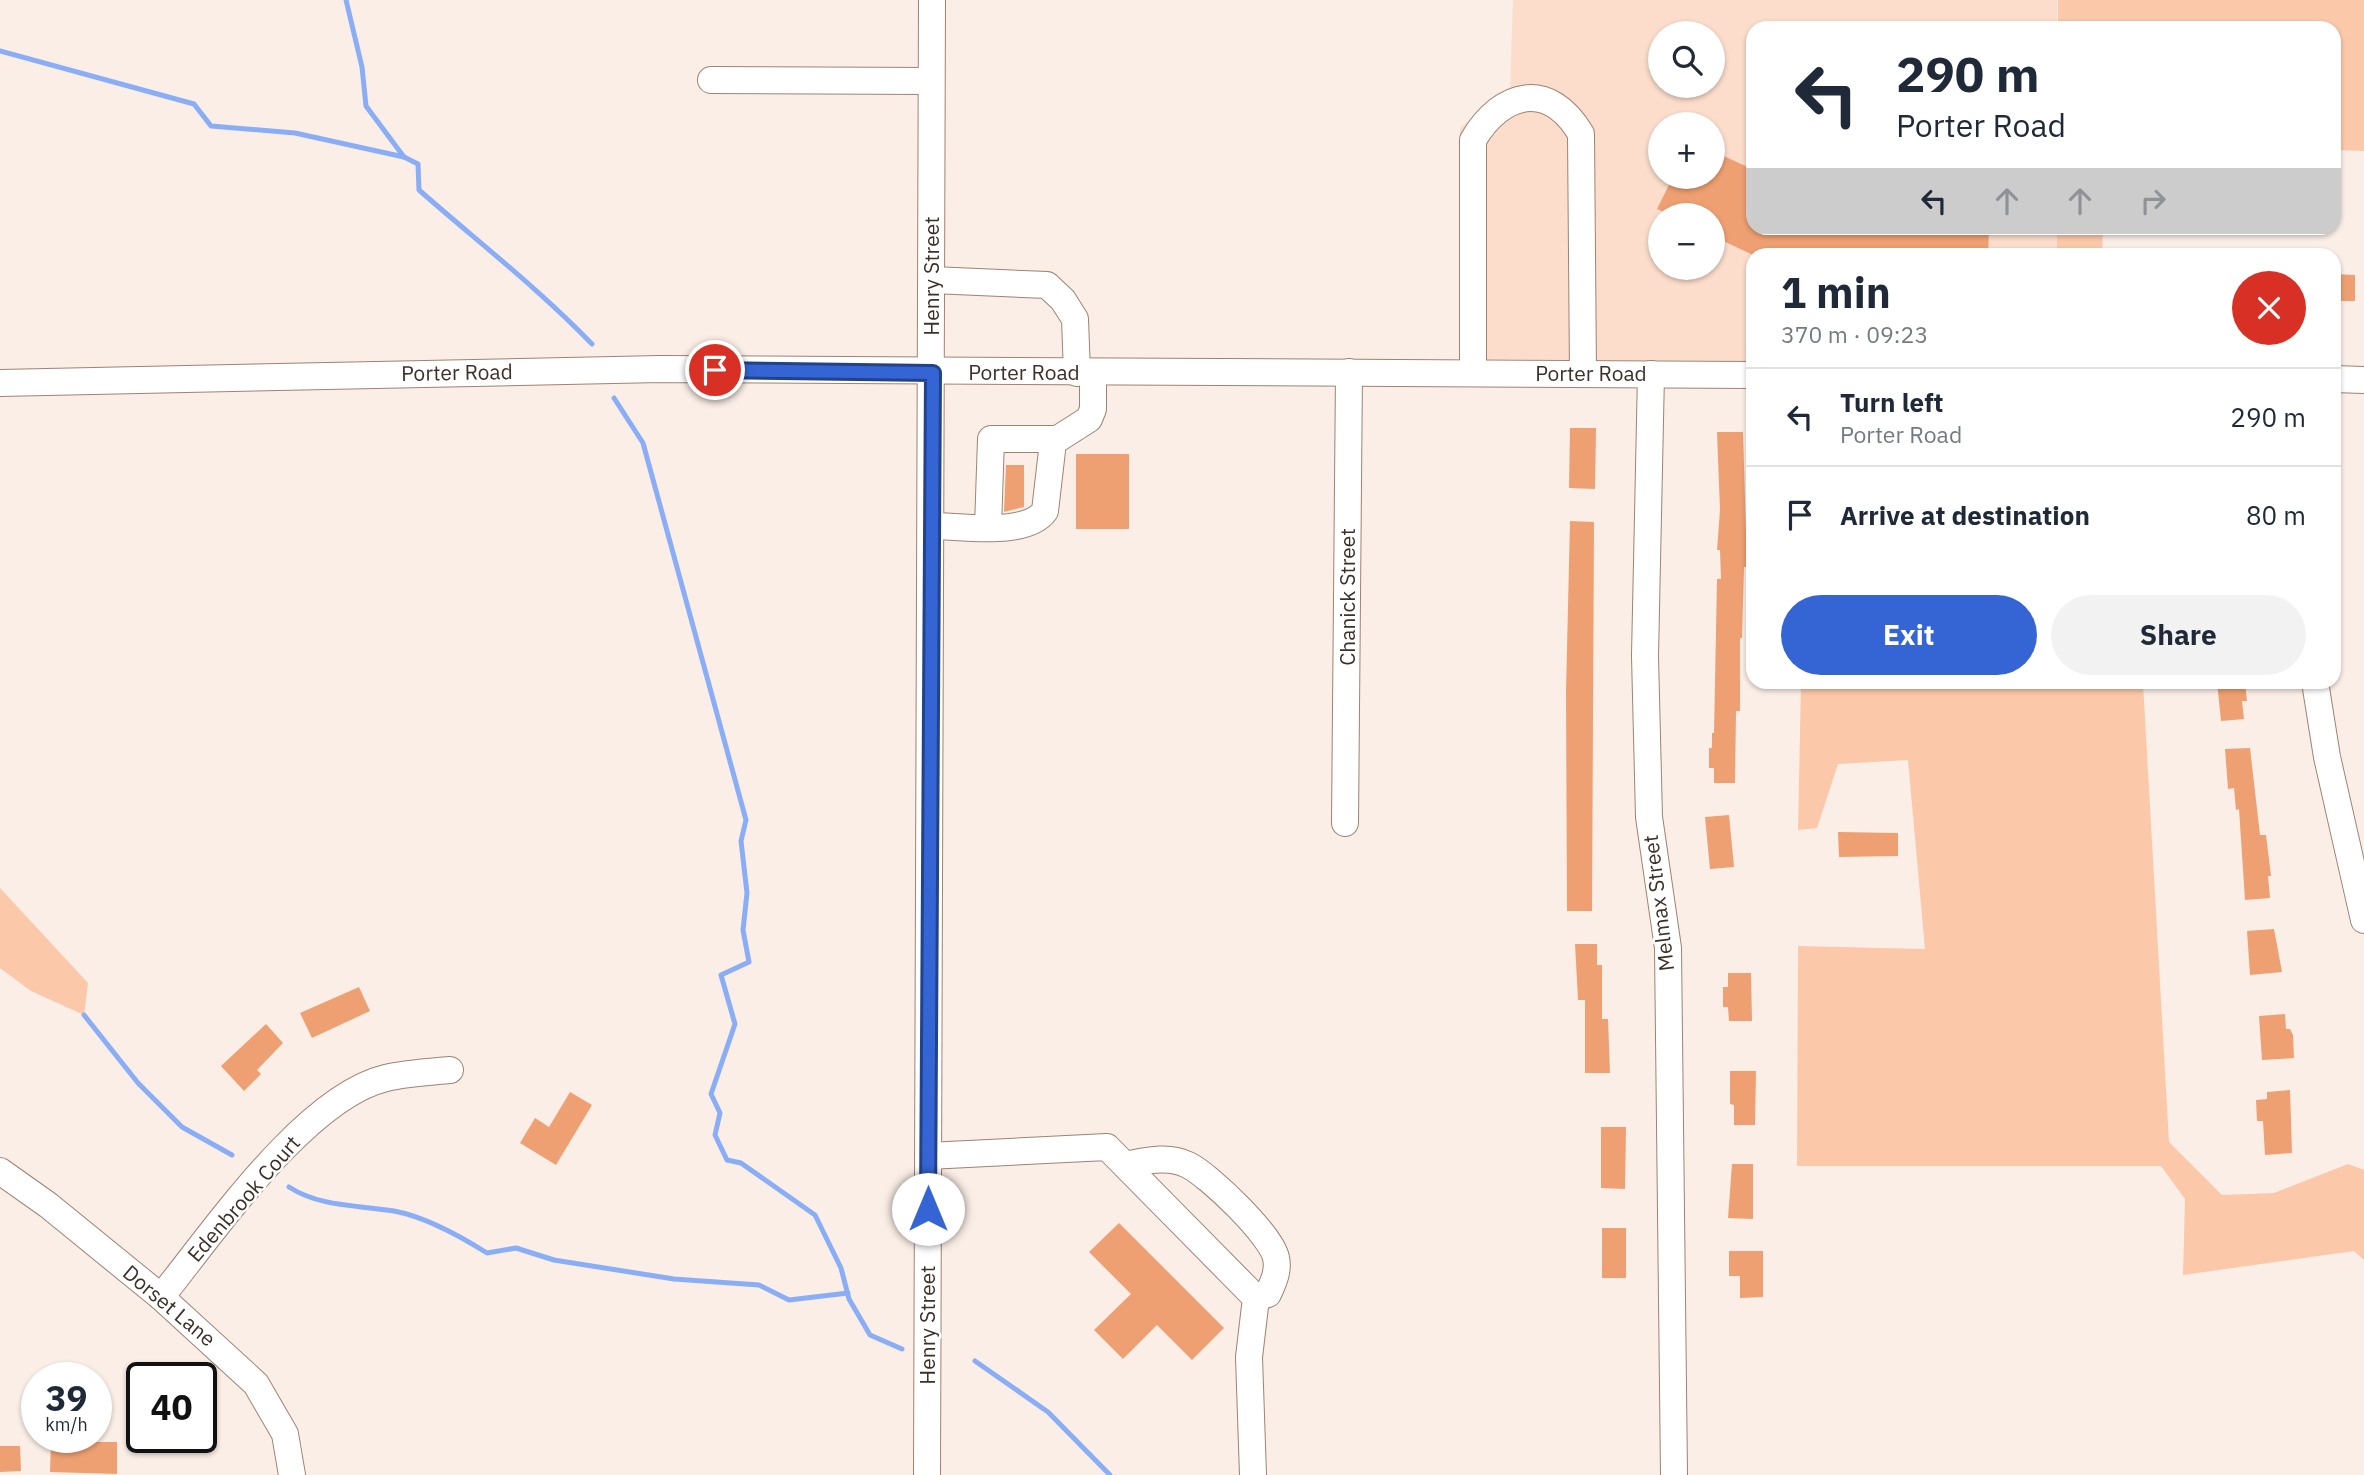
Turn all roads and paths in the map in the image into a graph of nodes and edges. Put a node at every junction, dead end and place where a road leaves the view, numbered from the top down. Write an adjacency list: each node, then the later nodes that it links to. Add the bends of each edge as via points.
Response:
1 (932, 0): 3 (street, Henry Street)
2 (711, 80): 3 (street)
3 (931, 81): 4 (street, Henry Street)
4 (932, 280): 6 (street, Henry Street); 7 (street, via 1047,285 1075,319)
5 (1349, 372): 7 (street, Porter Road); 8 (street, Porter Road); 19 (street, Chanick Street)
6 (933, 373): 7 (street, Porter Road); 14 (street, Porter Road, via 660,369); 16 (street, Henry Street)
7 (1085, 373): 15 (street, via 1093,410 1089,419)
8 (1473, 373): 9 (street, Porter Road); 9 (street, via 1473,140 1502,106 1527,97 1570,115 1581,134)
9 (1583, 374): 10 (street, Porter Road)
10 (1651, 374): 11 (street, Porter Road); 30 (street, Melmax Street, via 1645,656 1648,804 1668,948)
11 (1746, 375)
12 (2341, 380): 13 (street)
13 (2364, 380)
14 (0, 383)
15 (1054, 439): 17 (street, via 1045,511 1040,518 1014,527); 17 (street, via 990,439)
16 (931, 526): 17 (street); 22 (street, Henry Street)
17 (988, 527)
18 (2316, 689): 20 (street)
19 (1345, 823)
20 (2364, 920)
21 (450, 1070): 25 (street, Edenbrook Court, via 384,1078 340,1099 249,1186)
22 (928, 1156): 23 (street, via 1107,1147); 28 (street, Henry Street)
23 (1125, 1165): 26 (street); 26 (street, via 1159,1158 1188,1165 1238,1205 1276,1256 1276,1275 1268,1294)
24 (0, 1171): 25 (street, Dorset Lane)
25 (161, 1297): 27 (street, Dorset Lane, via 256,1384 285,1434)
26 (1256, 1298): 29 (street, via 1249,1357)
27 (292, 1475)
28 (927, 1475)
29 (1253, 1475)
30 (1674, 1475)

